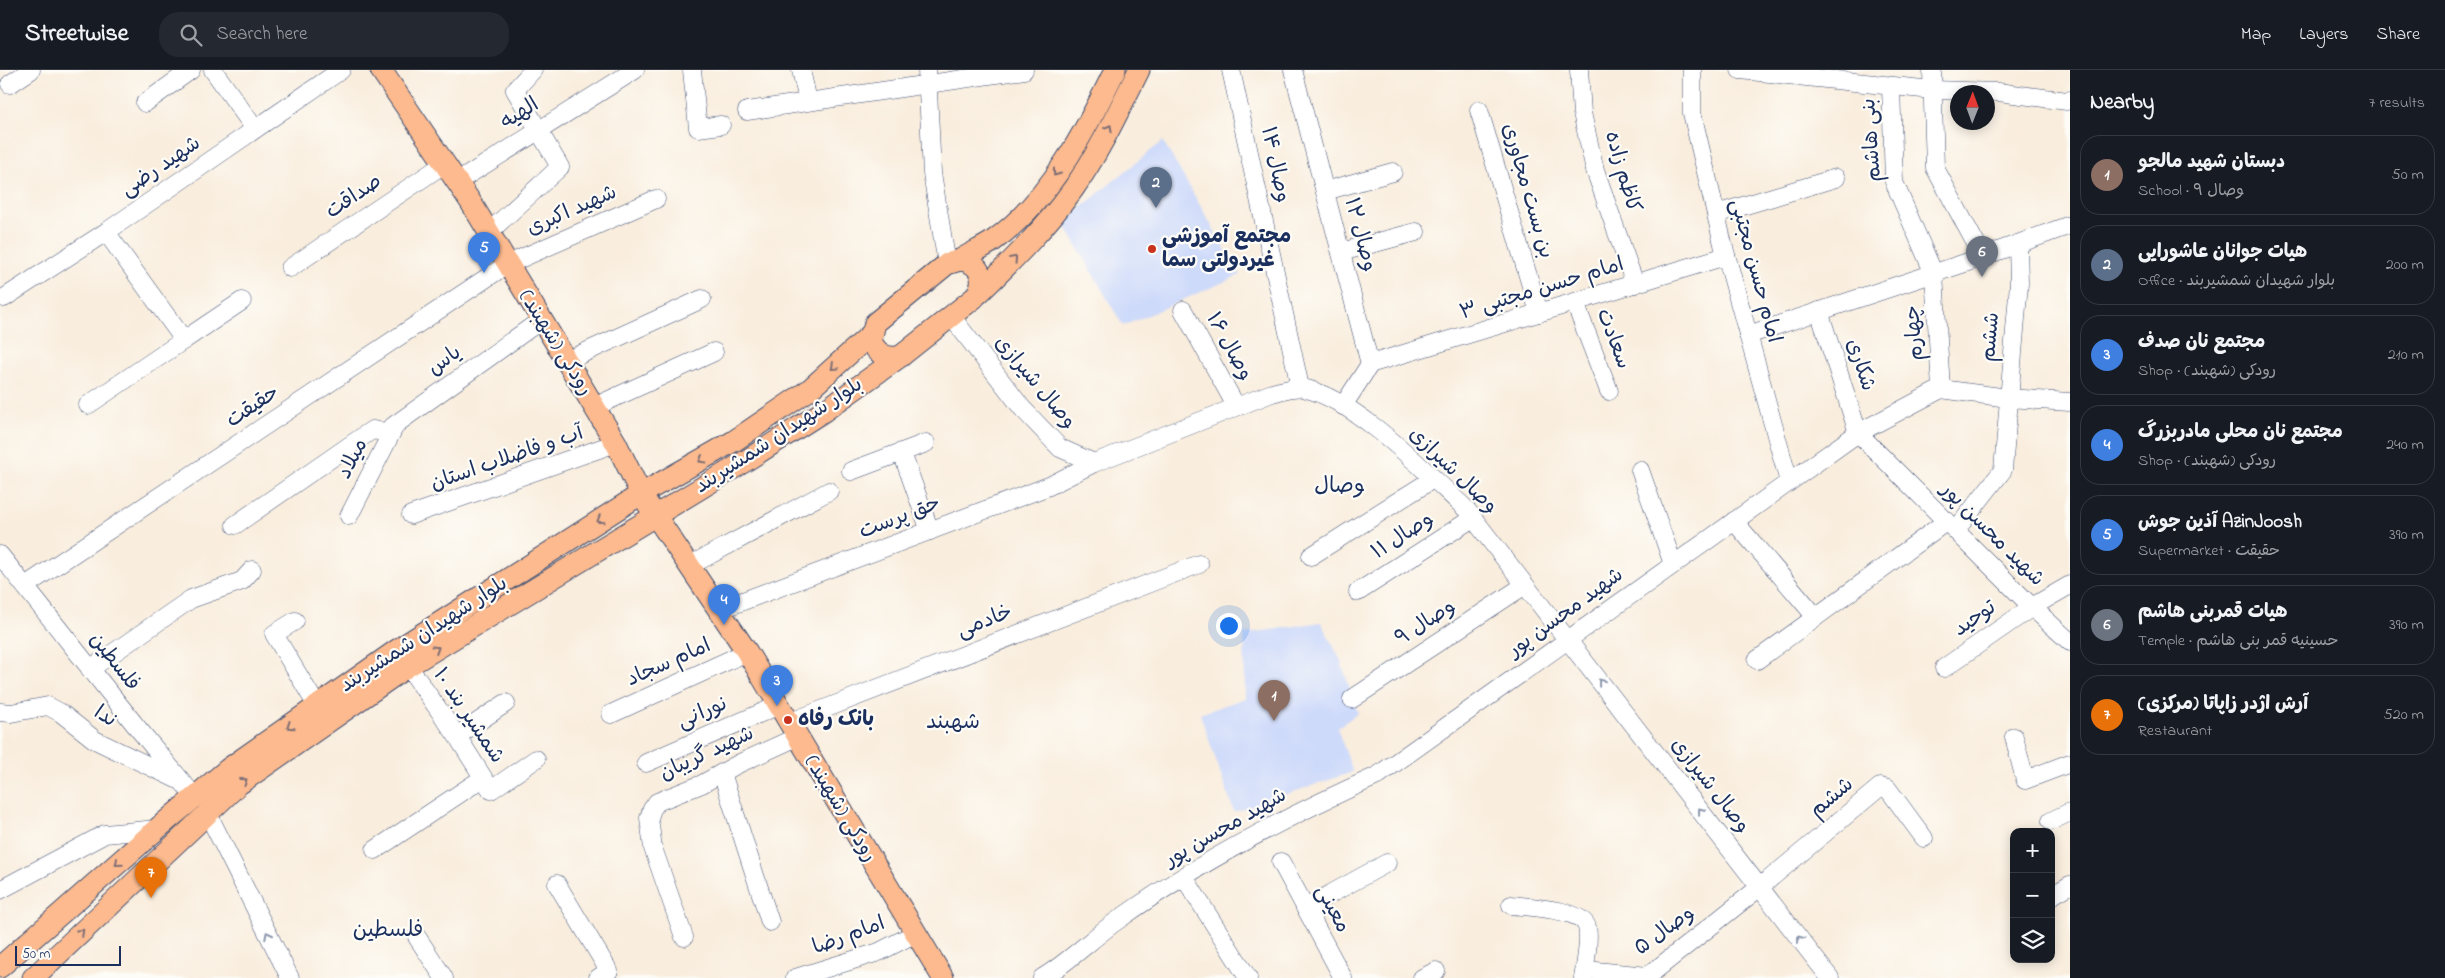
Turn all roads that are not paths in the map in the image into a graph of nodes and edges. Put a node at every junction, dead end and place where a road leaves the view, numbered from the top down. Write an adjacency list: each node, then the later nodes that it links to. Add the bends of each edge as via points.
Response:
1 (31, 70): 21 (street)
2 (191, 70): 26 (street)
3 (214, 70): 30 (street)
4 (341, 70): 30 (street, شهید رضی)
5 (381, 70): 32 (main road, رودکی (شهبند))
6 (533, 70): 31 (street, via 515,90)
7 (635, 70): 31 (street, الهیه)
8 (692, 70): 29 (street, via 698,128)
9 (801, 70): 25 (street)
10 (1024, 70): 20 (street)
11 (1115, 70): 47 (main road, one-way to 47, via 1080,140 1027,211 993,241)
12 (1139, 70): 52 (main road, one-way to 12, via 1010,263 1074,188)
13 (1231, 70): 69 (street, وصال ۱۴)
14 (1293, 70): 36 (street, وصال ۱۲)
15 (1580, 70): 51 (street, کاظم زاده, via 1582,113 1595,170)
16 (1692, 70): 38 (street, امام حسن مجتبی, via 1692,113)
17 (1740, 70): 19 (street)
18 (1932, 70): 23 (street)
19 (1803, 73): 22 (street)
20 (927, 76): 25 (street); 47 (street, via 932,173)
21 (10, 84)
22 (1891, 86): 23 (street); 50 (street, بنی هاشم, via 1894,182)
23 (1932, 90): 24 (street, via 1998,92); 46 (street, via 1934,168)
24 (2070, 100)
25 (808, 102): 28 (street)
26 (145, 103)
27 (1480, 110): 59 (street, بن بست مجاوری)
28 (747, 111)
29 (721, 125)
30 (255, 129): 40 (street, شهید رضی)
31 (538, 129): 35 (street, الهیه); 41 (street, via 560,167)
32 (444, 164): 35 (main road, رودکی (شهبند)); 49 (street, صداقت)
33 (1393, 172): 36 (street)
34 (1836, 178): 38 (street)
35 (456, 182): 41 (main road, رودکی (شهبند))
36 (1325, 191): 44 (street, وصال ۱۲)
37 (656, 199): 48 (street, شهید اکبری)
38 (1716, 214): 45 (street, امام حسن مجتبی)
39 (2070, 224): 43 (street)
40 (106, 232): 53 (street, شهید رضی); 64 (street)
41 (488, 232): 48 (main road, رودکی (شهبند))
42 (1416, 232): 44 (street)
43 (2018, 244): 46 (street); 72 (street, ششم, via 2019,283)
44 (1341, 252): 68 (street, وصال ۱۲)
45 (1726, 256): 51 (street, امام حسن مجتبی ۳); 63 (street, امام حسن مجتبی)
46 (1983, 257): 50 (street)
47 (953, 262): 52 (main road, via 972,263 981,274); 62 (main road, بلوار شهیدان شمشیربند, via 879,318)
48 (506, 265): 61 (main road, رودکی (شهبند)); 106 (street, حقیقت)
49 (290, 268)
50 (1934, 274): 58 (street); 70 (street, چهارم)
51 (1635, 284): 56 (street, امام حسن مجتبی ۳)
52 (979, 293): 60 (main road, بلوار شهیدان شمشیربند)
53 (4, 298)
54 (702, 299): 67 (street)
55 (242, 302): 64 (street)
56 (1575, 303): 59 (street, امام حسن مجتبی ۳); 71 (street, سعادت)
57 (1183, 310): 75 (street, وصال ۱۶)
58 (1819, 311): 63 (street); 79 (street, شکاری)
59 (1539, 313): 68 (street, امام حسن مجتبی ۳)
60 (951, 316): 66 (main road, بلوار شهیدان شمشیربند); 83 (street, وصال شیرازی, via 1022,408 1060,448)
61 (542, 320): 67 (main road, رودکی (شهبند)); 78 (street, یاس)
62 (871, 334): 66 (main road, via 873,346 882,355); 89 (main road, بلوار شهیدان شمشیربند, one-way to 89, via 809,390 734,440)
63 (1748, 335): 87 (street, امام حسن مجتبی)
64 (184, 340): 74 (street)
65 (714, 352): 77 (street)
66 (901, 356): 91 (main road, بلوار شهیدان شمشیربند, via 824,411)
67 (566, 361): 77 (main road, رودکی (شهبند))
68 (1370, 364): 76 (street)
69 (1300, 387): 75 (street, وصال شیرازی, via 1272,392); 76 (street, وصال شیرازی, via 1330,396)
70 (1941, 389): 72 (street); 79 (street)
71 (1609, 391)
72 (2008, 398): 73 (street); 96 (street, ششم, via 2003,470)
73 (2070, 402)
74 (88, 405)
75 (1236, 406): 83 (street, وصال شیرازی)
76 (1343, 406): 86 (street, وصال شیرازی, via 1399,448)
77 (594, 407): 81 (main road, رودکی (شهبند))
78 (397, 424): 92 (street, میلاد); 95 (street, یاس, via 385,432 372,430)
79 (1858, 432): 87 (street, شهید محسن پور); 96 (street, شهید محسن پور)
80 (926, 443): 82 (street)
81 (616, 444): 89 (main road, رودکی (شهبند)); 90 (street, آب و فاضلاب استان)
82 (902, 453): 85 (street); 97 (street)
83 (1094, 463): 97 (street, حق پرست, via 1049,486)
84 (1640, 470): 101 (street)
85 (852, 471)
86 (1433, 479): 93 (street, وصال شیرازی); 99 (street)
87 (1789, 482): 94 (street, شهید محسن پور)
88 (829, 491): 102 (street)
89 (641, 494): 91 (main road, رودکی (شهبند)); 115 (main road, بلوار شهیدان شمشیربند, one-way to 115)
90 (412, 515)
91 (655, 515): 102 (main road, رودکی (شهبند)); 115 (main road, بلوار شهیدان شمشیربند, one-way to 91)
92 (350, 516)
93 (1473, 518): 104 (street, وصال شیرازی); 107 (street, وصال ۱۱)
94 (1734, 521): 101 (street, شهید محسن پور); 110 (street)
95 (234, 525)
96 (1951, 526): 108 (street, شهید محسن پور); 110 (street, ششم)
97 (930, 531): 109 (street, حق پرست)
98 (0, 554): 106 (street, فلسطین)
99 (1311, 556)
100 (1199, 564): 124 (street, خادمی)
101 (1673, 564): 112 (street, شهید محسن پور)
102 (689, 566): 109 (main road, رودکی (شهبند))
103 (252, 570): 118 (street, via 242,581 191,599)
104 (1525, 585): 112 (street, وصال شیرازی); 119 (street, وصال ۹)
105 (2070, 585): 108 (street, توحید)
106 (25, 586): 118 (street, فلسطین)
107 (1358, 592)
108 (2032, 607): 113 (street, شهید محسن پور); 117 (street, توحید)
109 (719, 610): 114 (main road, رودکی (شهبند))
110 (1816, 617): 116 (street, ششم)
111 (295, 621): 121 (street, via 274,634)
112 (1568, 639): 140 (street, شهید محسن پور, via 1377,776 1274,824); 143 (street, وصال شیرازی, one-way to 112)
113 (2070, 642)
114 (746, 652): 123 (street, امام سجاد); 124 (main road, رودکی (شهبند))
115 (402, 658): 121 (main road, بلوار شهیدان شمشیربند); 125 (street, شمشیر بند ۱۰); 132 (main road, بلوار شهیدان شمشیربند, one-way to 115, via 239,784)
116 (1757, 660)
117 (1944, 668)
118 (90, 669): 132 (street, فلسطین)
119 (1352, 699)
120 (506, 703): 125 (street)
121 (317, 706): 132 (main road, بلوار شهیدان شمشیربند, one-way to 132, via 228,769)
122 (0, 712): 132 (street, ندا, via 48,706 95,740)
123 (611, 714)
124 (787, 722): 128 (street, نورانی); 130 (street, شهید گریبان); 149 (main road, رودکی (شهبند))
125 (457, 736): 131 (street, شمشیر بند ۱۰)
126 (2014, 737): 129 (street, via 2025,780)
127 (536, 760): 131 (street)
128 (646, 763)
129 (2070, 763)
130 (722, 773): 148 (street); 150 (street, شهید گریبان, via 657,802 649,818 653,848)
131 (487, 784): 137 (street)
132 (195, 797): 135 (main road, بلوار شهیدان شمشیربند); 154 (main road, بلوار شهیدان شمشیربند, one-way to 132); 155 (street, فلسطین, one-way to 132)
133 (2070, 812): 134 (street)
134 (2051, 821)
135 (157, 828): 144 (street, via 105,834); 152 (main road, بلوار شهیدان شمشیربند, one-way to 152)
136 (1924, 838): 143 (street, ششم, via 1888,790 1880,787)
137 (375, 850)
138 (1281, 862): 147 (street, معینی)
139 (1387, 864): 147 (street)
140 (1184, 877): 160 (street, شهید محسن پور, via 1118,920); 161 (street)
141 (557, 884): 157 (street, via 609,971)
142 (2070, 886): 145 (street)
143 (1760, 888): 153 (street, وصال ۵, via 1648,976); 163 (street, وصال شیرازی, one-way to 143)
144 (0, 890)
145 (2055, 894)
146 (1511, 905): 153 (street, via 1570,913 1581,918 1587,927)
147 (1305, 908): 162 (street, معینی)
148 (770, 922)
149 (916, 934): 158 (street, امام رضا, via 878,952); 159 (main road, رودکی (شهبند))
150 (684, 936)
151 (417, 937): 156 (street)
152 (0, 967)
153 (1584, 974)
154 (33, 978)
155 (290, 978)
156 (444, 978)
157 (598, 978)
158 (795, 978)
159 (944, 978)
160 (1042, 978)
161 (1248, 978)
162 (1343, 978)
163 (1830, 978)

